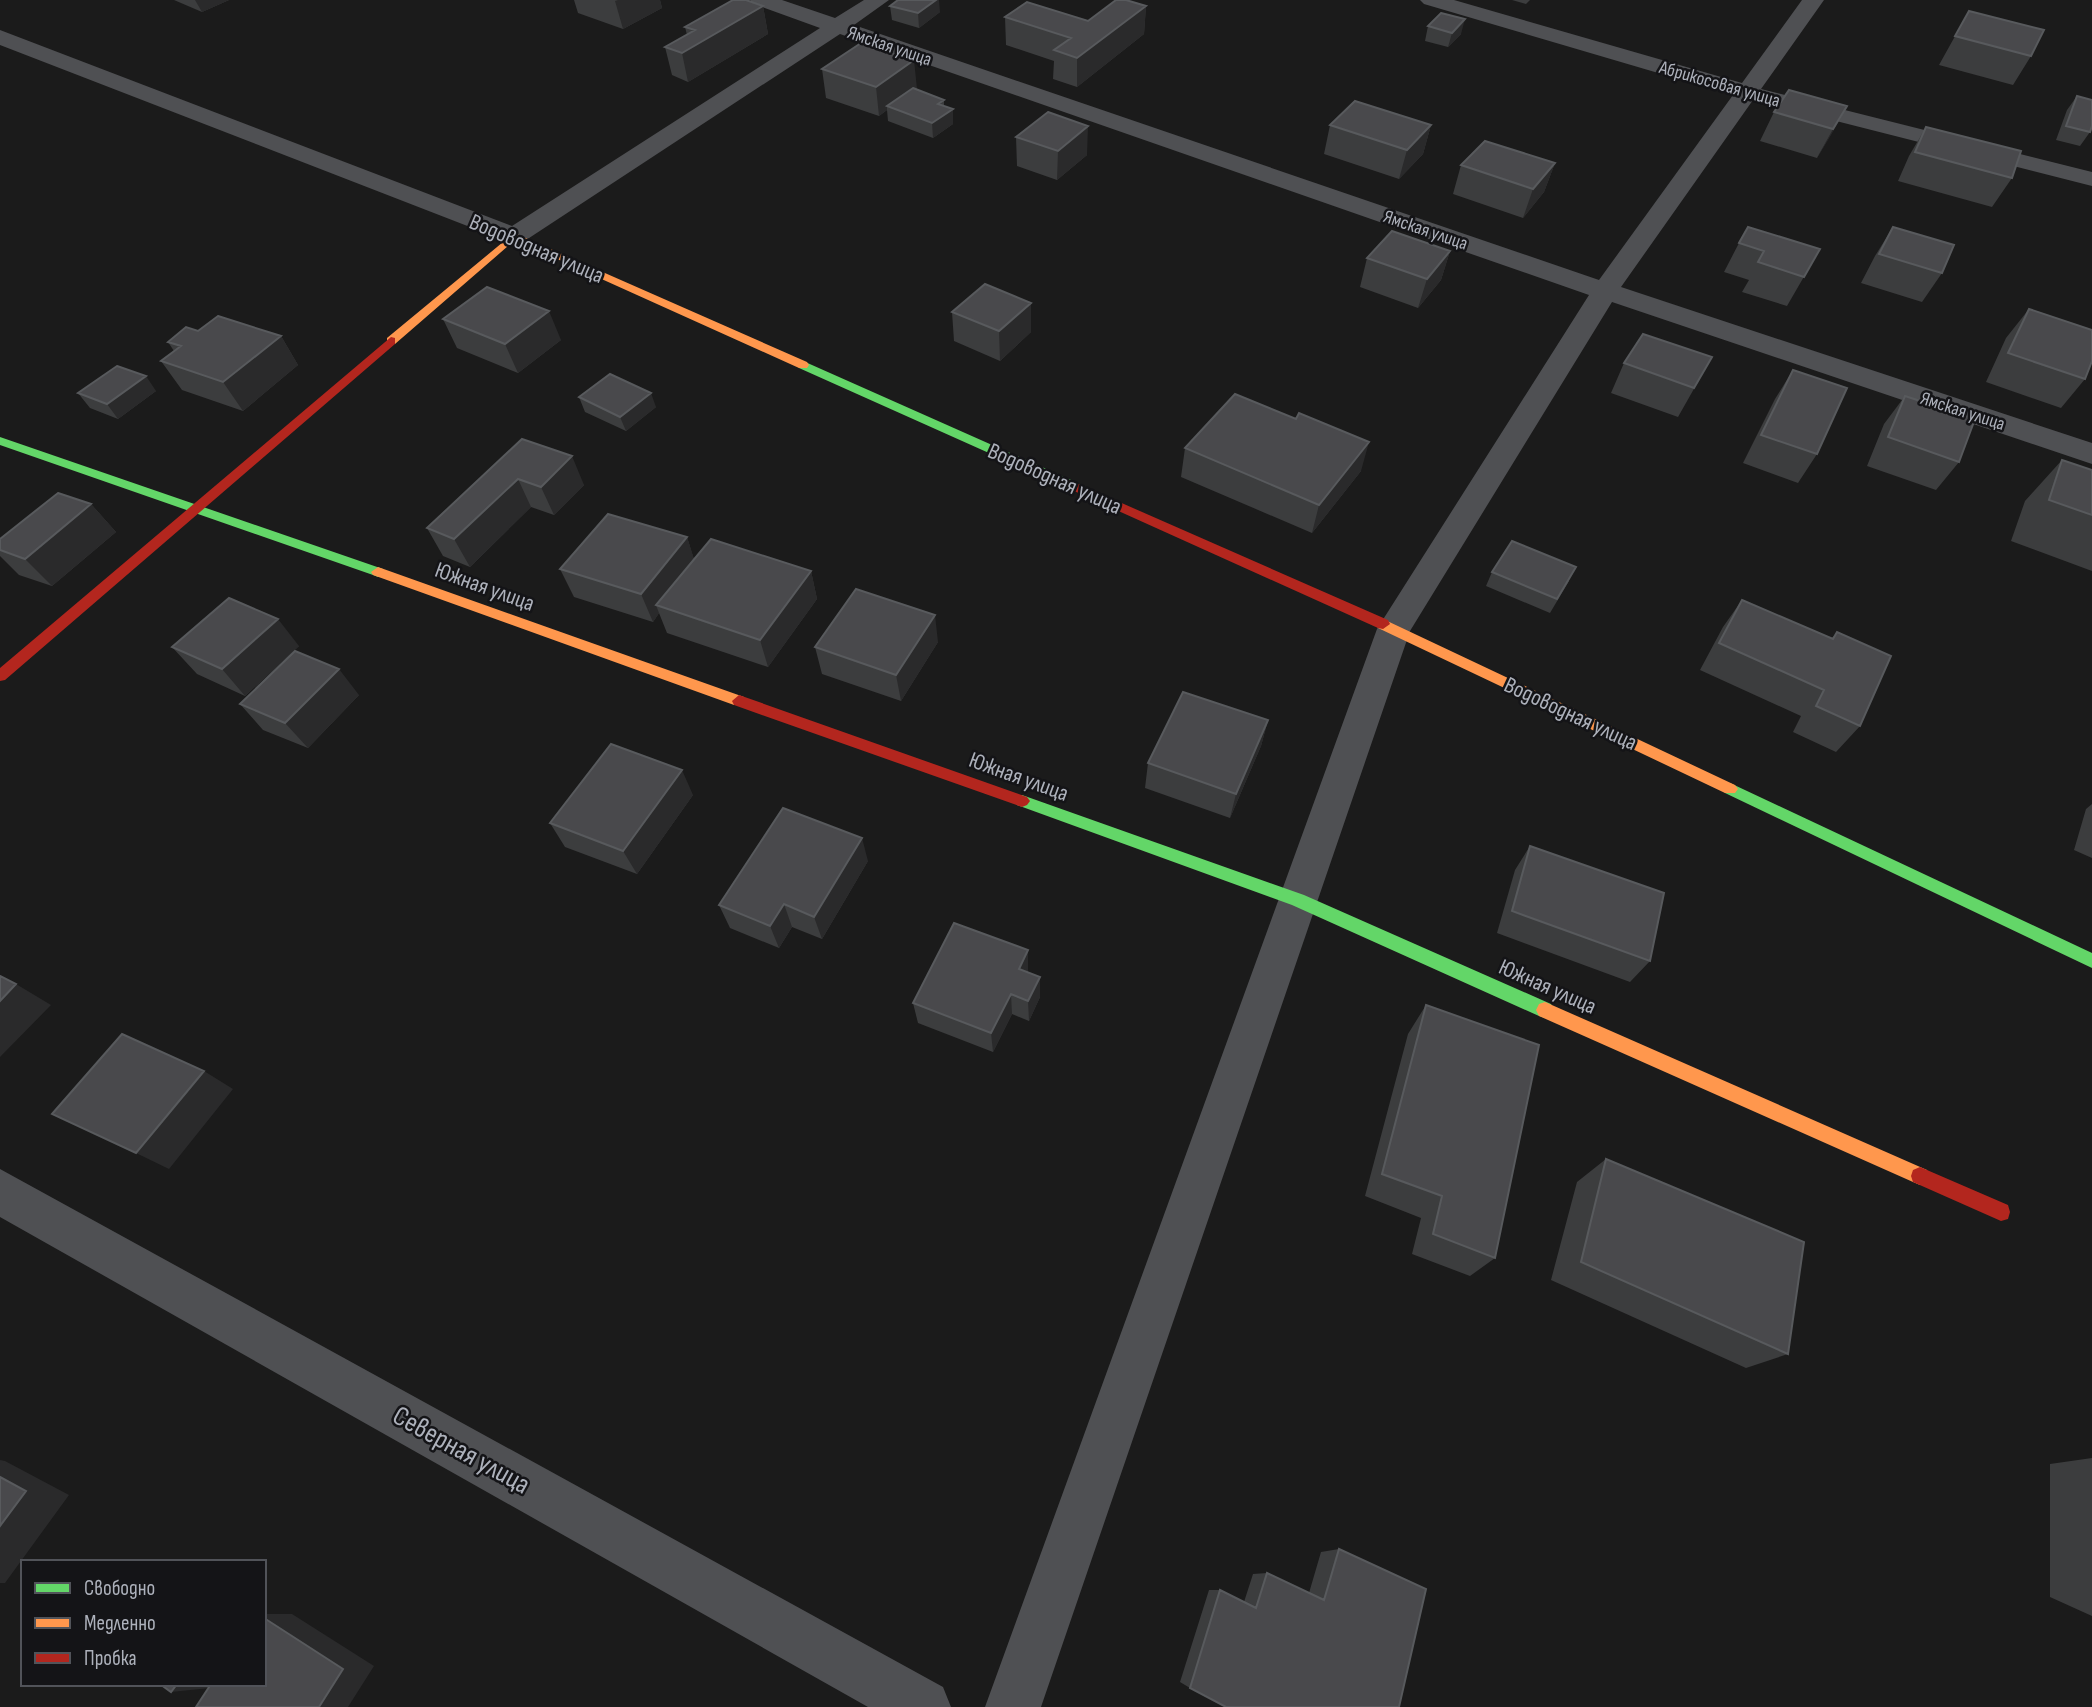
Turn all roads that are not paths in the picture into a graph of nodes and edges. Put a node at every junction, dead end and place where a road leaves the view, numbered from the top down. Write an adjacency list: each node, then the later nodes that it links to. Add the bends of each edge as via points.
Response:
1 (761, 0): 5 (street, Ямская улица)
2 (878, 0): 5 (street)
3 (1431, 0): 7 (street, Абрикосовая улица)
4 (1813, 0): 7 (street)
5 (838, 27): 9 (street); 10 (street, Ямская улица)
6 (0, 37): 9 (street, Водоводная улица)
7 (1747, 92): 8 (street, Абрикосовая улица); 10 (street)
8 (2092, 179)
9 (514, 236): 13 (street); 14 (street, Водоводная улица)
10 (1605, 291): 12 (street, Ямская улица); 14 (street)
11 (0, 441): 13 (street, Южная улица)
12 (2092, 453)
13 (195, 507): 15 (street); 16 (street, Южная улица)
14 (1394, 629): 16 (street); 17 (street, Водоводная улица)
15 (0, 676)
16 (1298, 900): 19 (street, Южная улица); 21 (street)
17 (2092, 961)
18 (0, 1192): 20 (street, Северная улица)
19 (2001, 1212)
20 (923, 1707)
21 (1013, 1707)

